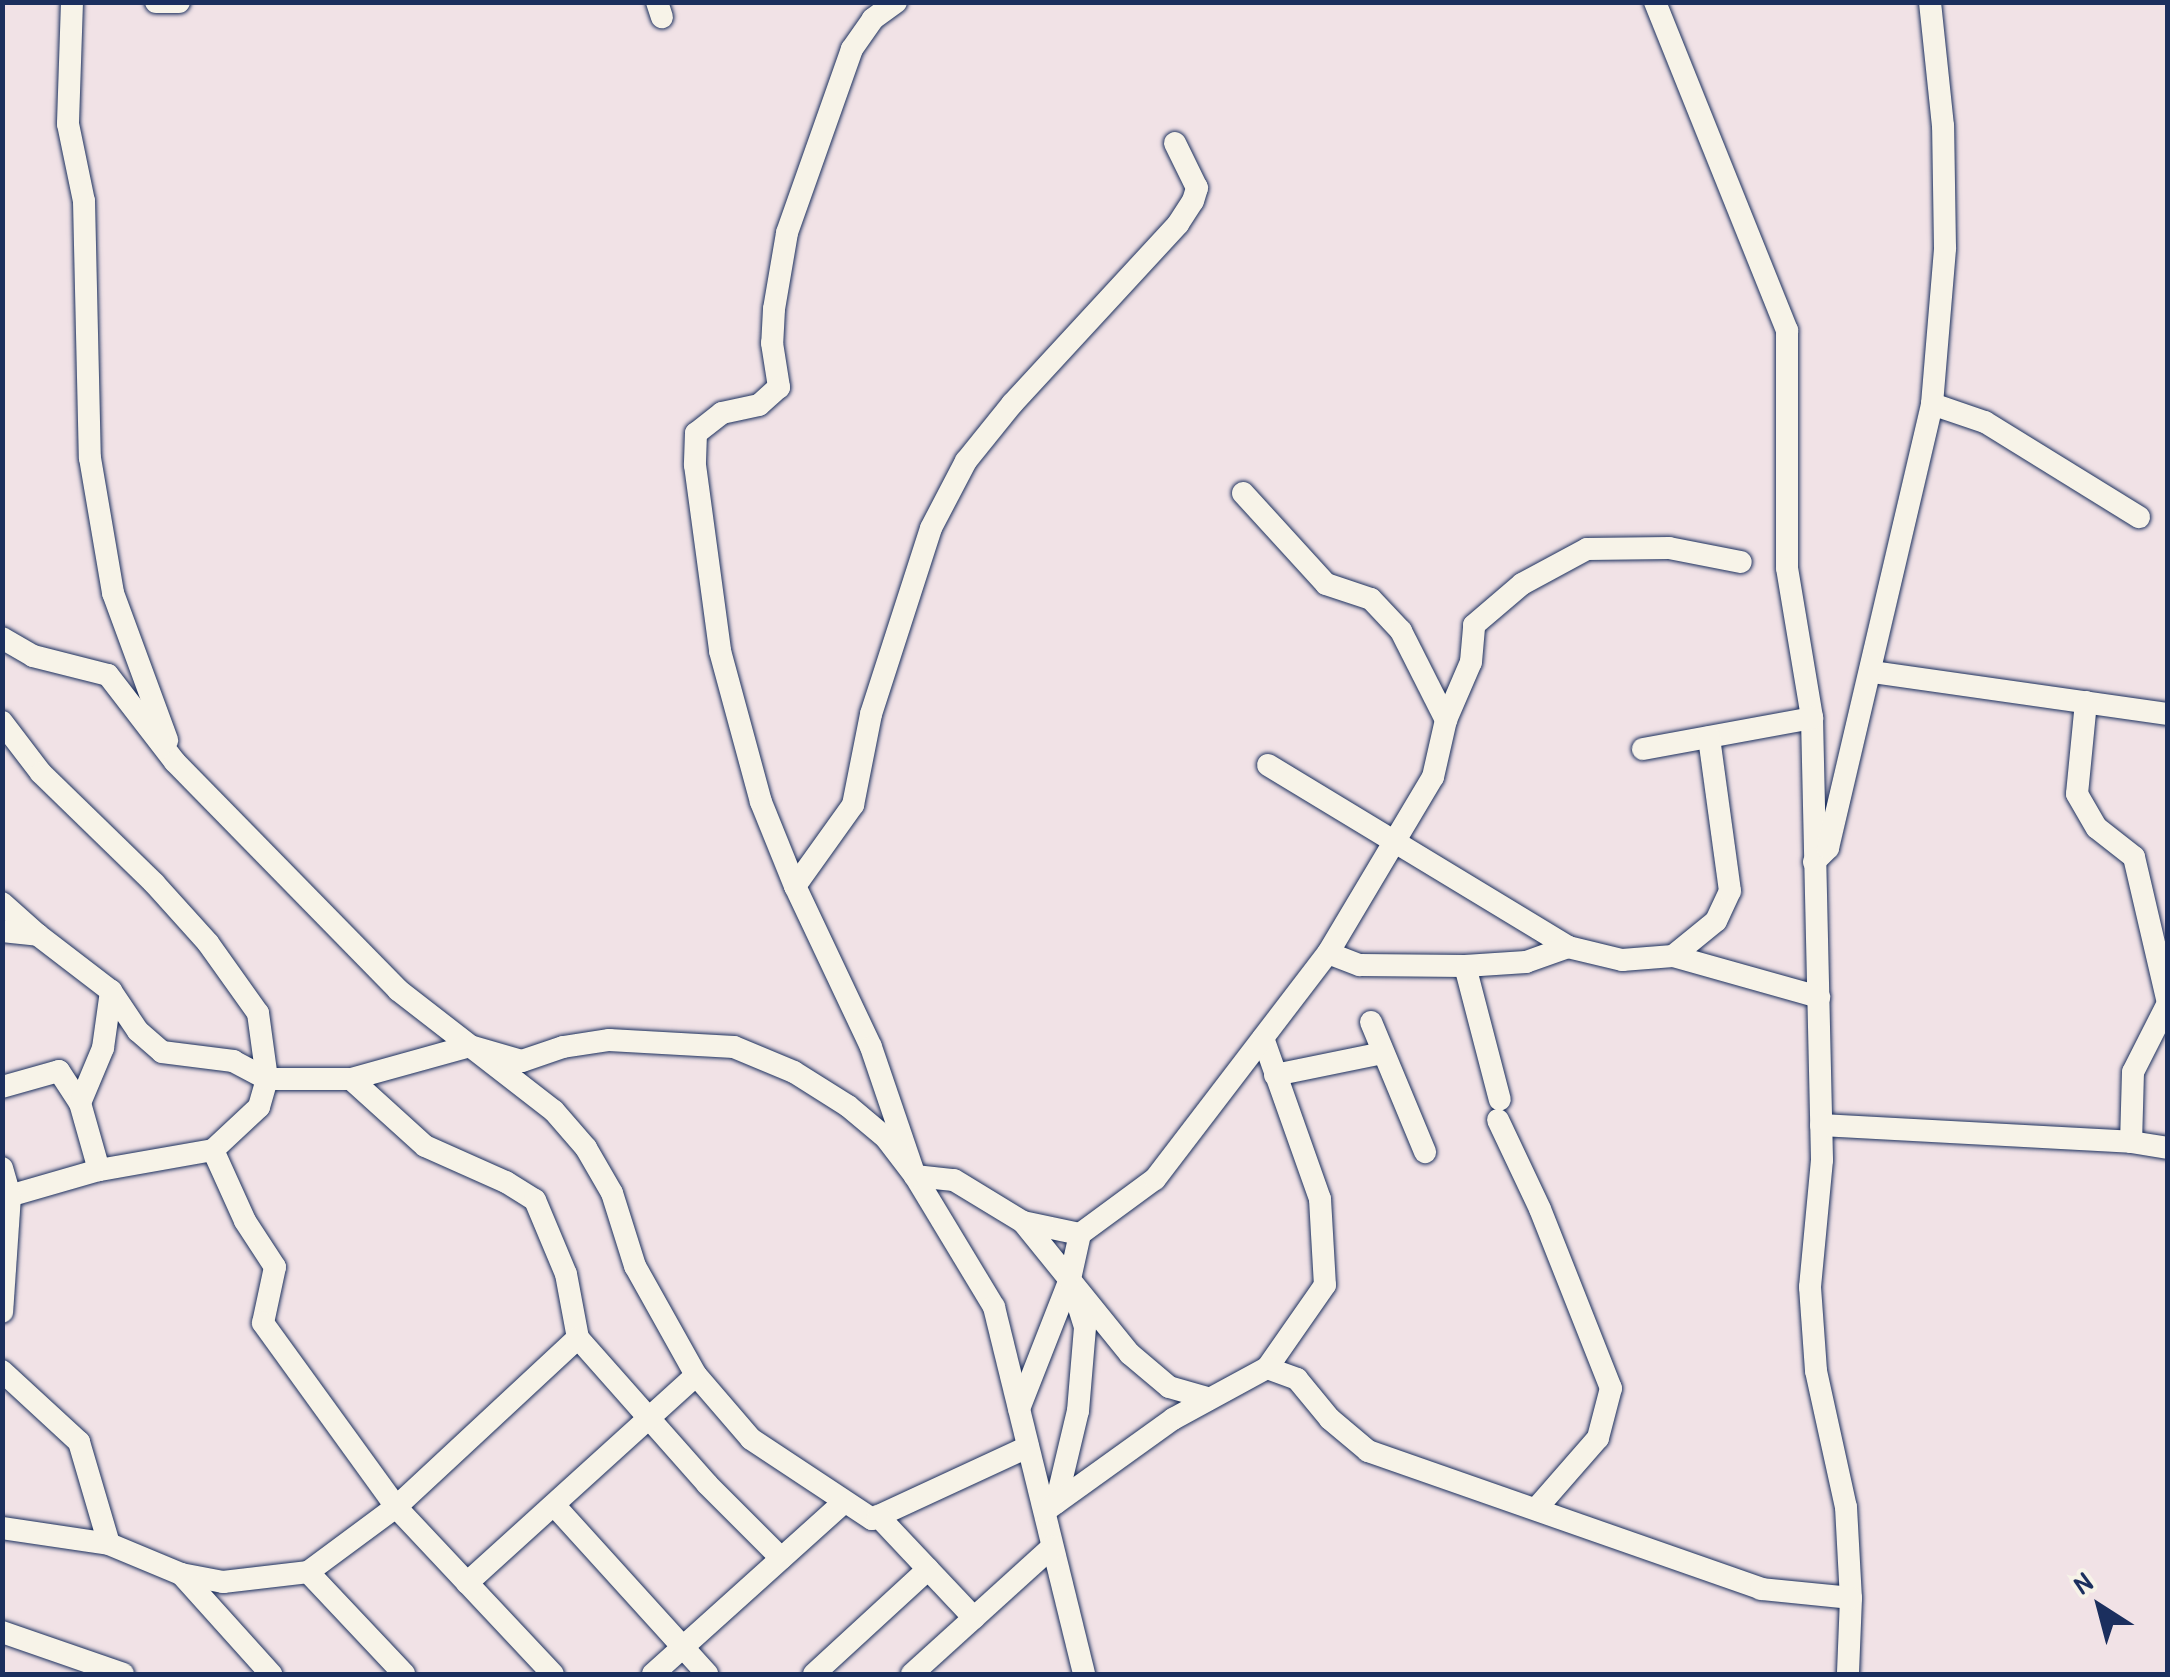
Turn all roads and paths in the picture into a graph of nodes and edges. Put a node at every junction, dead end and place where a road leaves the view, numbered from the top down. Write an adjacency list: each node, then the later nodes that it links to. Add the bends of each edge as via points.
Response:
1 (72, 2): 21 (street, via 68,124 84,201 90,458 113,593)
2 (156, 2): 3 (street)
3 (179, 2)
4 (896, 2): 25 (street, via 872,19 852,49 787,233 774,309 779,387 759,405 722,413 696,433 720,650 761,802)
5 (1655, 2): 16 (street, via 1787,330 1787,568)
6 (1930, 2): 8 (street, via 1945,248)
7 (1176, 143): 25 (street, via 1197,188 1193,201 966,461 931,528 871,714 853,804)
8 (1932, 404): 10 (street, via 1984,422); 13 (street)
9 (1243, 493): 17 (street, via 1326,584 1371,599 1401,632)
10 (2139, 517)
11 (1741, 562): 17 (street, via 1669,548 1598,548 1567,556 1474,626 1471,662)
12 (2, 638): 21 (street, via 33,656 108,675)
13 (1872, 672): 14 (street); 24 (street, via 1828,848)
14 (2086, 702): 15 (street); 45 (street, via 2076,794 2097,828 2134,856 2168,1003 2134,1072)
15 (2168, 714)
16 (1812, 718): 19 (street); 24 (street)
17 (1446, 720): 23 (street, via 1433,777)
18 (2, 722): 40 (street, via 40,773 208,943 258,1013)
19 (1709, 736): 20 (street); 31 (street, via 1730,890 1716,921)
20 (1643, 749)
21 (175, 762): 37 (street, via 398,990)
22 (1268, 766): 23 (street)
23 (1393, 845): 29 (street); 30 (street)
24 (1814, 862): 34 (street)
25 (795, 886): 51 (street, via 871,1047)
26 (2, 902): 28 (street)
27 (2, 931): 28 (street)
28 (38, 935): 33 (street)
29 (1568, 946): 31 (street, via 1622,960); 32 (street, via 1526,962)
30 (1328, 953): 32 (street, via 1360,965); 36 (street)
31 (1673, 956): 34 (street)
32 (1465, 966): 69 (street, via 1499,1110 1610,1388 1598,1438)
33 (111, 991): 40 (street, via 138,1032 162,1052 233,1061); 43 (street, via 103,1048)
34 (1818, 998): 44 (street)
35 (1371, 1022): 38 (street)
36 (1263, 1038): 39 (street); 54 (street, via 1155,1179)
37 (470, 1046): 41 (street); 51 (street, via 522,1062 608,1040 734,1047 794,1072 848,1106 886,1138); 60 (street, via 554,1111 586,1148 612,1193 635,1266)
38 (1383, 1052): 39 (street); 48 (street)
39 (1275, 1075): 58 (street, via 1320,1199 1325,1286)
40 (267, 1079): 41 (street); 47 (street, via 259,1107)
41 (351, 1079): 57 (street, via 424,1146 536,1200 566,1274)
42 (2, 1087): 43 (street, via 59,1071)
43 (80, 1103): 50 (street)
44 (1821, 1125): 45 (street); 79 (street, via 1811,1304 1816,1371 1846,1507)
45 (2131, 1142): 46 (street)
46 (2168, 1148)
47 (213, 1150): 50 (street); 67 (street, via 245,1222 275,1268 263,1324)
48 (1425, 1152)
49 (2, 1168): 52 (street)
50 (99, 1170): 52 (street)
51 (915, 1176): 53 (street, via 954,1180); 62 (street, via 994,1307)
52 (6, 1197): 56 (street)
53 (1022, 1222): 54 (street); 55 (street)
54 (1080, 1234): 55 (street)
55 (1070, 1280): 61 (street, via 1130,1354 1170,1386); 62 (street); 68 (street, via 1085,1327 1078,1410)
56 (2, 1312)
57 (578, 1338): 63 (street); 67 (street)
58 (1267, 1368): 61 (street); 69 (street, via 1296,1379 1368,1451)
59 (2, 1371): 72 (street, via 79,1442)
60 (696, 1374): 63 (street); 65 (street, via 751,1439)
61 (1207, 1398): 68 (street)
62 (1019, 1409): 64 (street)
63 (648, 1418): 66 (street); 74 (street)
64 (1028, 1446): 68 (street); 70 (street)
65 (842, 1502): 70 (street); 74 (street)
66 (554, 1505): 78 (street); 82 (street)
67 (396, 1507): 76 (street); 78 (street)
68 (1050, 1507): 73 (street)
69 (1537, 1508): 79 (street, via 1761,1589)
70 (878, 1516): 75 (street)
71 (4, 1525): 72 (street)
72 (108, 1544): 77 (street)
73 (1052, 1547): 80 (street); 83 (street)
74 (781, 1558): 82 (street)
75 (928, 1569): 80 (street); 90 (street)
76 (308, 1572): 77 (street, via 223,1582); 86 (street)
77 (181, 1574): 85 (street)
78 (467, 1583): 87 (street)
79 (1851, 1598): 93 (street)
80 (974, 1618): 91 (street)
81 (2, 1632): 84 (street)
82 (682, 1648): 88 (street); 89 (street)
83 (1081, 1666): 92 (street)
84 (124, 1674)
85 (272, 1674)
86 (404, 1674)
87 (552, 1674)
88 (653, 1674)
89 (707, 1674)
90 (814, 1674)
91 (912, 1674)
92 (1058, 1674)
93 (1848, 1674)

